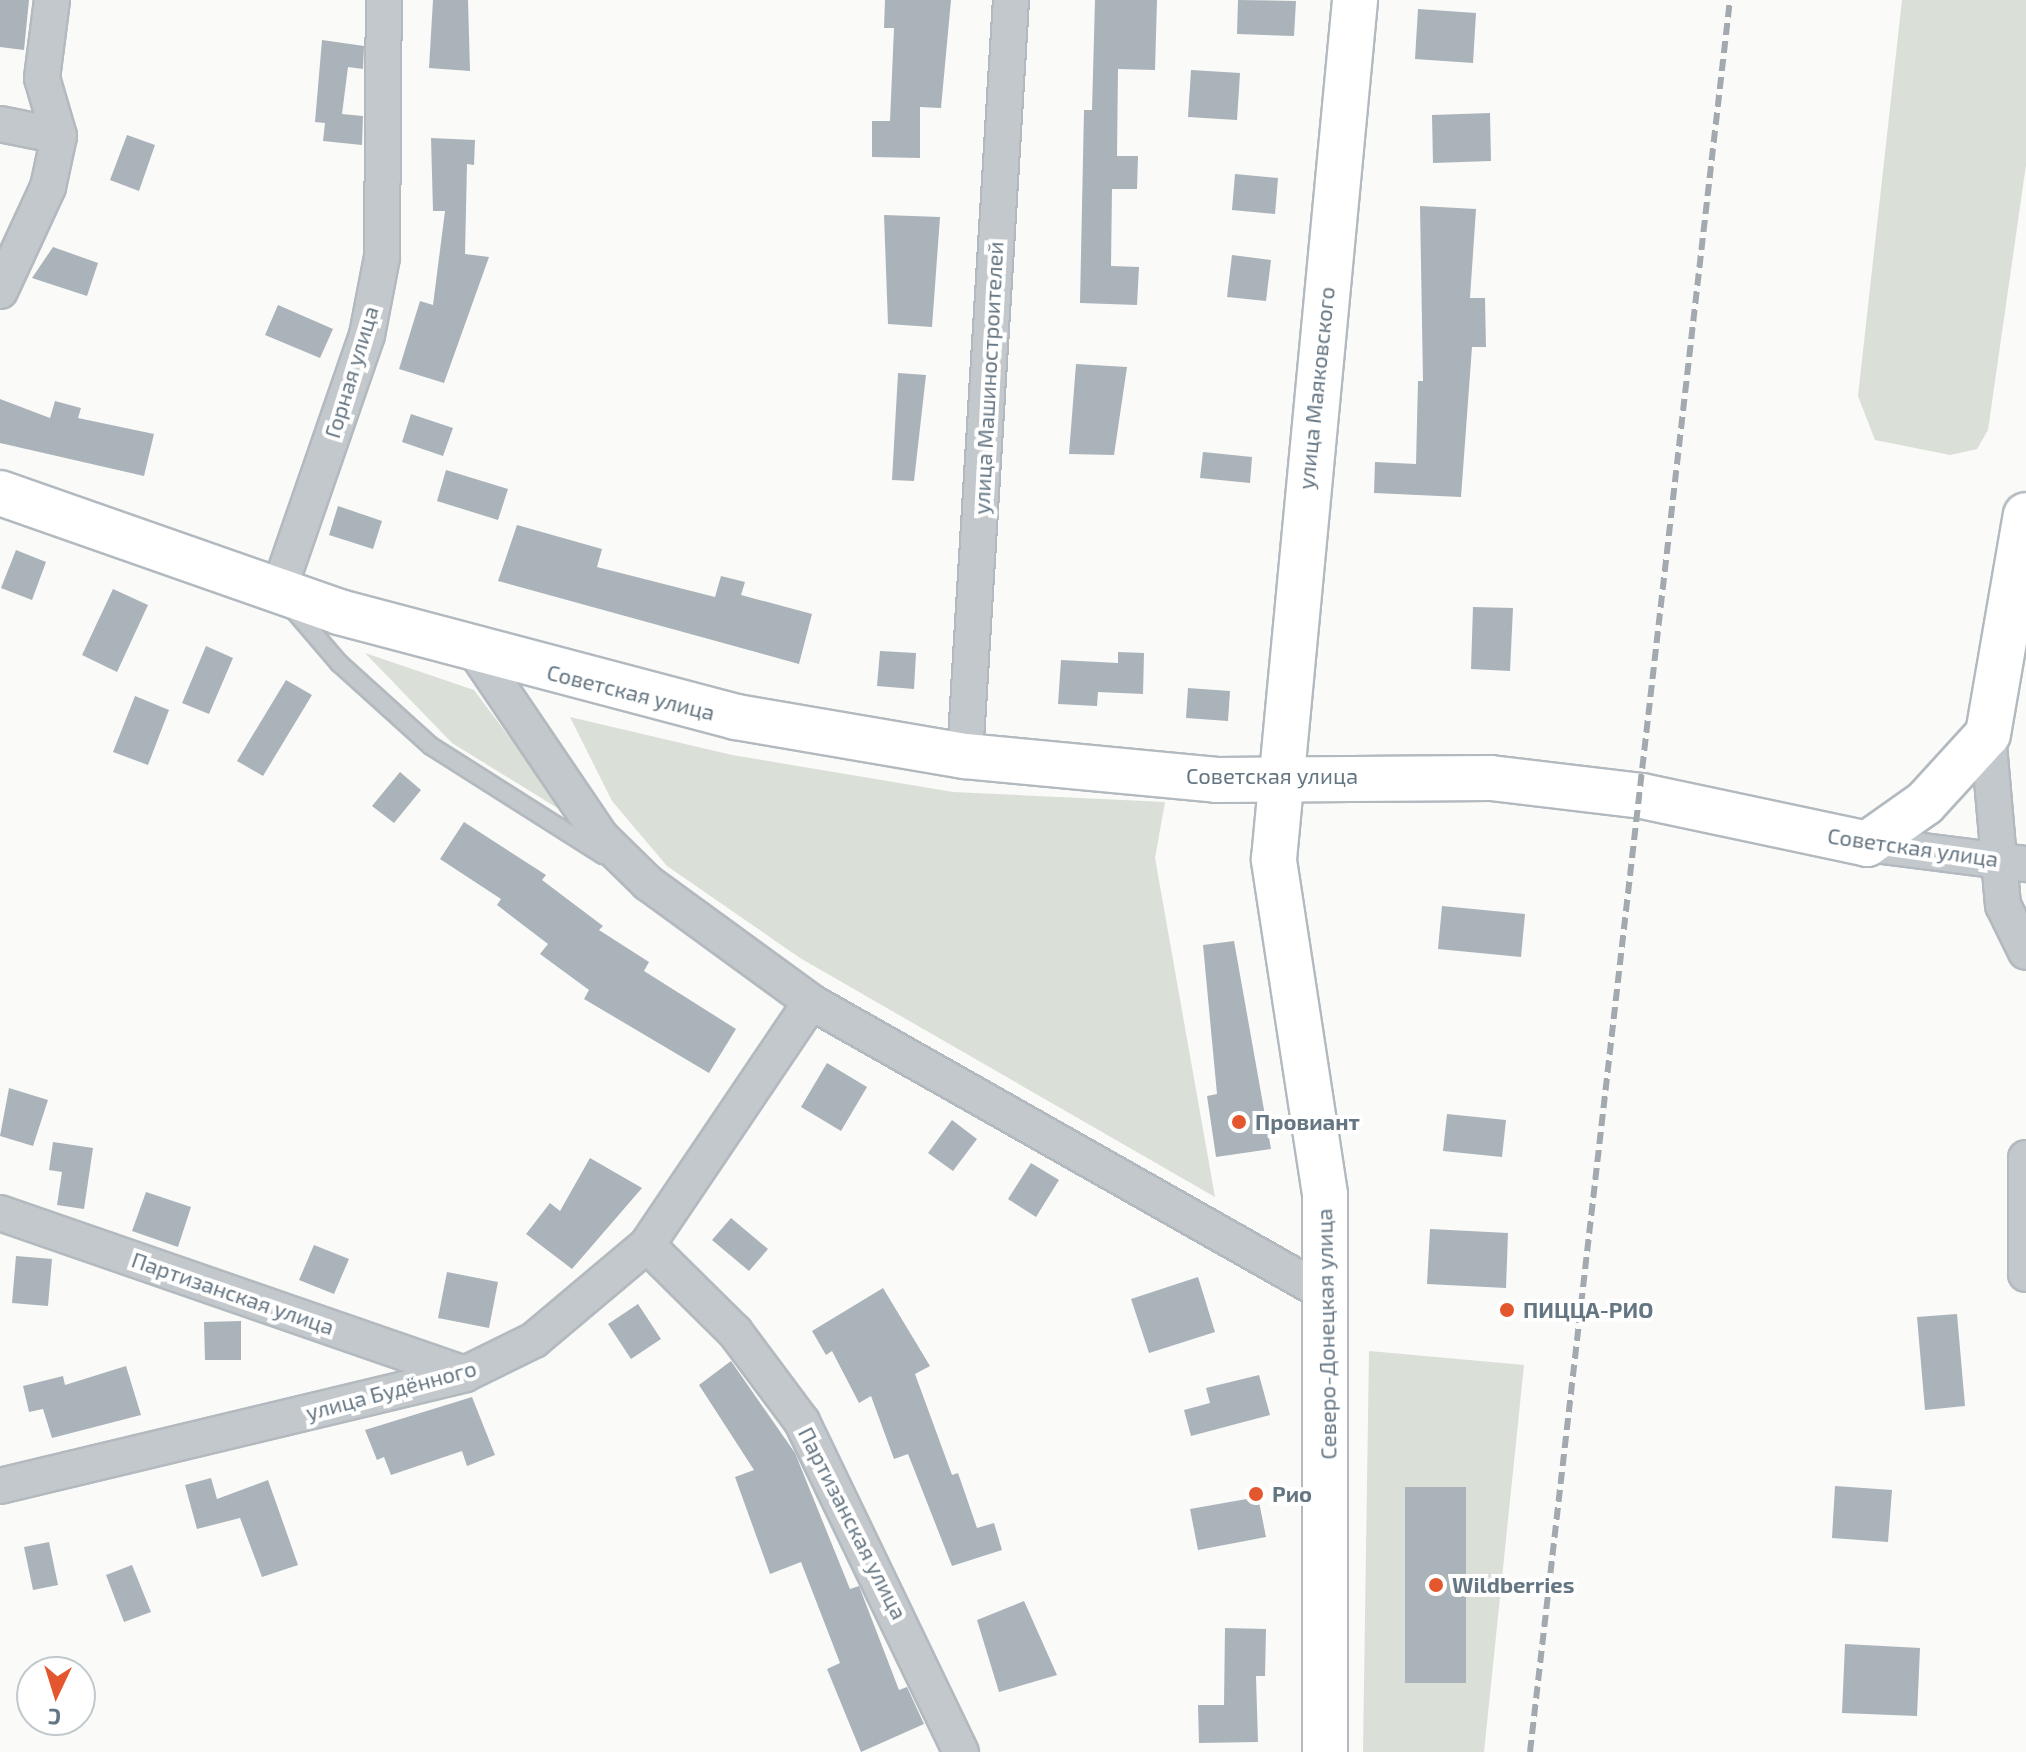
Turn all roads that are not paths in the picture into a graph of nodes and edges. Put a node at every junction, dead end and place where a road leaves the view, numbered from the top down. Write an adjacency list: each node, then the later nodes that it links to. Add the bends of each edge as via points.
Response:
1 (52, 0): 6 (street, via 42,78)
2 (384, 0): 10 (street, Горная улица, via 382,257 367,335)
3 (1011, 0): 13 (street, улица Машиностроителей)
4 (1355, 0): 14 (main road, улица Маяковского)
5 (0, 124): 6 (street)
6 (59, 136): 7 (street, via 48,187)
7 (0, 291)
8 (0, 493): 10 (main road, Советская улица)
9 (2026, 515): 12 (main road)
10 (278, 592): 11 (main road, Советская улица); 17 (lane, via 339,663 421,738)
11 (475, 651): 13 (main road, Советская улица, via 736,717); 17 (street, via 601,837)
12 (1988, 734): 15 (main road, via 1925,803); 16 (street)
13 (965, 756): 14 (main road, Советская улица, via 1217,780)
14 (1283, 777): 15 (main road, Советская улица, via 1491,778 1642,796); 24 (main road, Северо-Донецкая улица, via 1276,895 1310,1079)
15 (1867, 844): 16 (street, Советская улица)
16 (2011, 861): 18 (street, via 2003,905)
17 (648, 883): 19 (street)
18 (2026, 952)
19 (811, 1002): 22 (street, улица Будённого); 24 (street)
20 (2026, 1158): 23 (street)
21 (0, 1213): 25 (street, Партизанская улица)
22 (647, 1245): 25 (street, улица Будённого, via 534,1340); 27 (street, Партизанская улица, via 735,1332 802,1422)
23 (2026, 1274)
24 (1330, 1296): 28 (main road, Северо-Донецкая улица)
25 (465, 1374): 26 (street, улица Будённого)
26 (0, 1486)
27 (961, 1752)
28 (1325, 1752)

